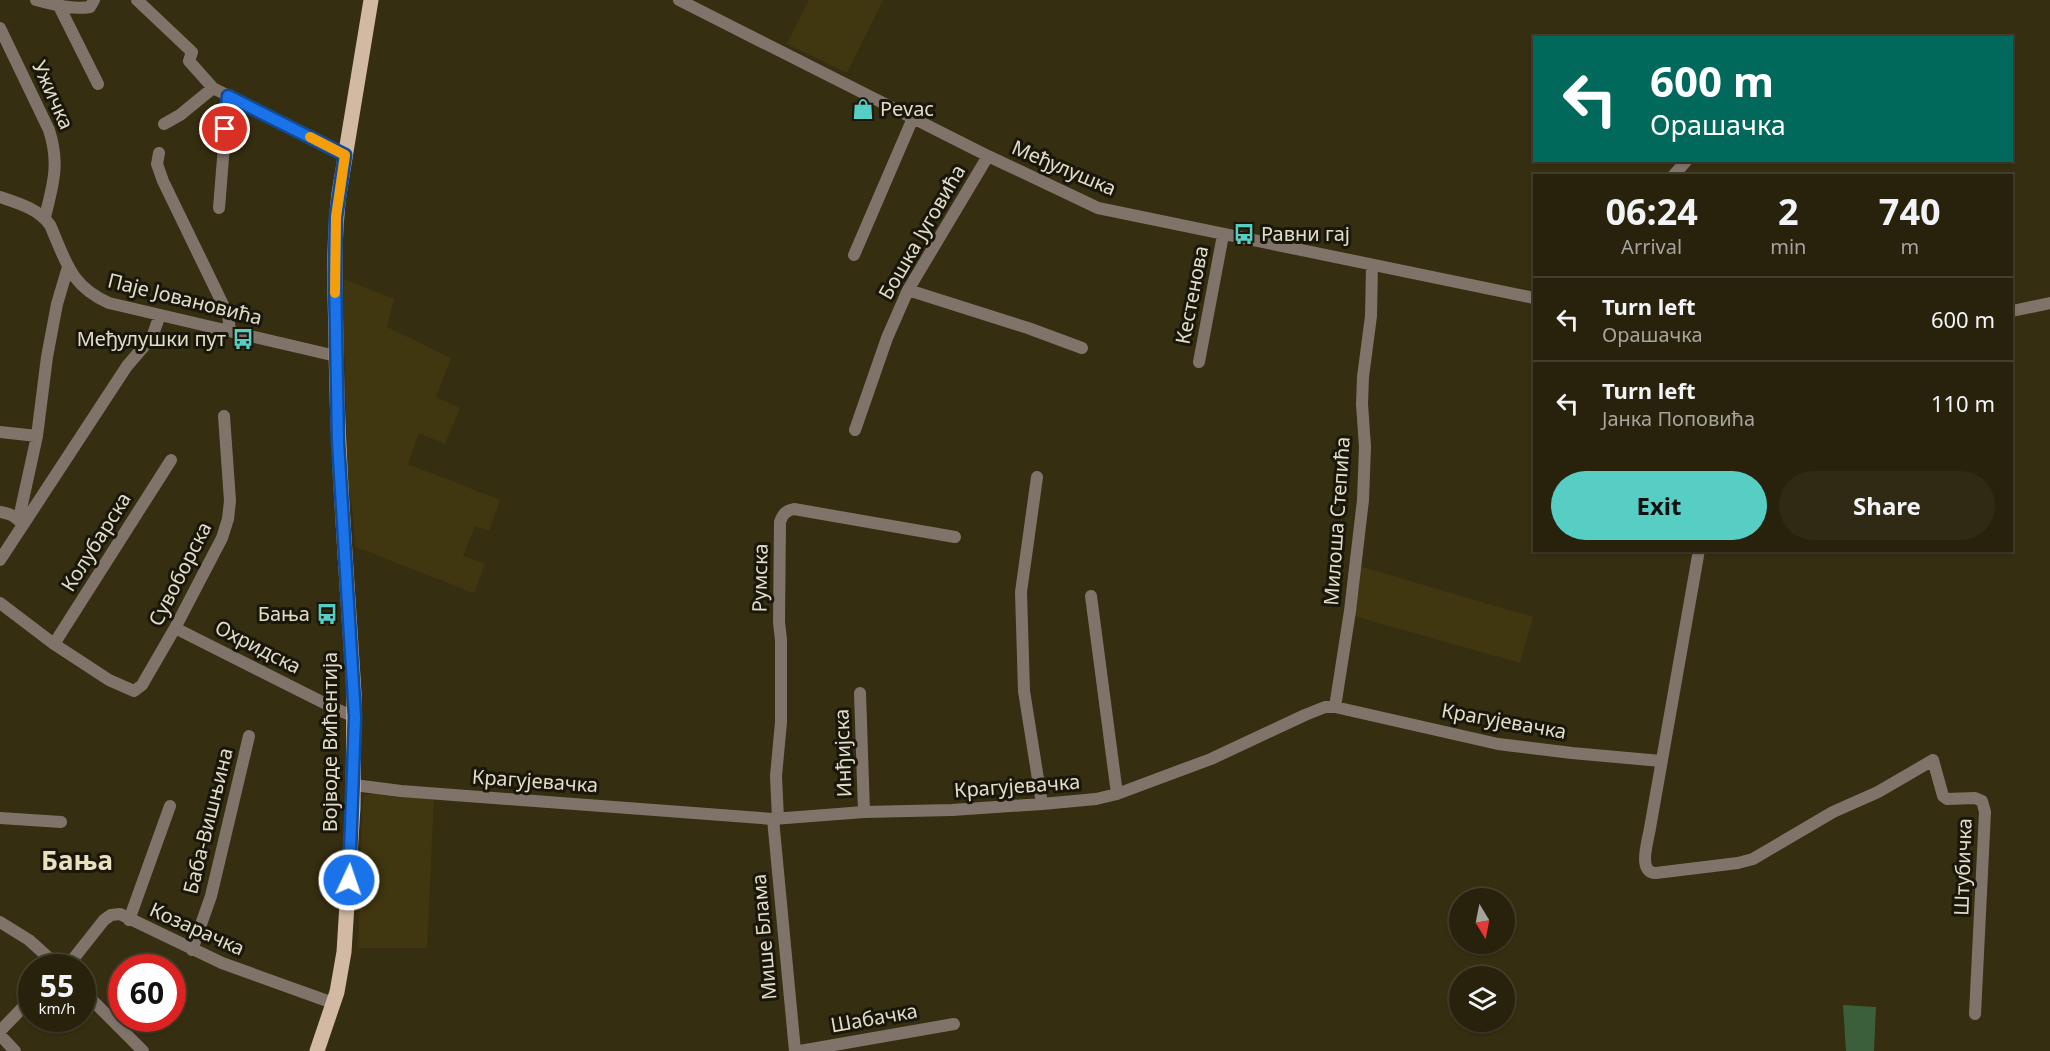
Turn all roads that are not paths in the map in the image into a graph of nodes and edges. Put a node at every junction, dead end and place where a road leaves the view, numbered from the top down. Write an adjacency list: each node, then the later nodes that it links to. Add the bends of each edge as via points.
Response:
1 (36, 0): 6 (street)
2 (94, 0): 6 (street, via 86,8)
3 (137, 0): 9 (street, via 192,52 189,61)
4 (371, 0): 14 (main road, Војводе Вићентија)
5 (679, 0): 11 (street, Међулушка)
6 (59, 6): 8 (street)
7 (0, 28): 20 (street, Ужичка, via 54,145 56,174)
8 (98, 84)
9 (213, 88): 10 (street); 12 (street)
10 (228, 96): 14 (street); 19 (street)
11 (913, 118): 15 (street, Међулушка); 22 (street)
12 (164, 123)
13 (159, 153): 30 (street, via 157,164 163,181 228,315)
14 (345, 155): 32 (main road, Војводе Вићентија, via 336,225)
15 (988, 156): 21 (street, Међулушка, via 1098,208); 25 (street, Бошка Југовића)
16 (1685, 162): 17 (street)
17 (1675, 174)
18 (0, 196): 20 (street)
19 (219, 208)
20 (45, 217): 24 (street, Паје Јовановића)
21 (1223, 235): 23 (street, Међулушка); 33 (street, Кестенова)
22 (854, 255)
23 (1372, 266): 26 (street, Међулушка); 50 (street, Милоша Степића, via 1363,386 1363,500)
24 (68, 267): 29 (street, Паје Јовановића, via 76,281 94,296); 37 (street, via 46,357)
25 (908, 290): 31 (street); 35 (street, Бошка Југовића)
26 (1533, 298)
27 (2050, 303): 28 (street)
28 (2013, 311)
29 (160, 315): 30 (street, Паје Јовановића); 41 (street, via 152,337 127,366)
30 (230, 331): 32 (street, Паје Јовановића)
31 (1082, 348)
32 (336, 356): 51 (main road, Војводе Вићентија)
33 (1199, 362)
34 (224, 416): 47 (street, Сувоборска, via 228,519)
35 (855, 430)
36 (0, 432): 37 (street)
37 (37, 436): 41 (street, via 21,509)
38 (171, 460): 48 (street, Колубарска)
39 (1037, 477): 56 (street, via 1021,592 1024,691)
40 (0, 512): 41 (street, via 11,514)
41 (23, 525): 44 (street)
42 (955, 537): 60 (street, Румска, via 794,509 783,515)
43 (1699, 552): 53 (street)
44 (0, 560)
45 (1091, 596): 55 (street)
46 (0, 603): 48 (street)
47 (175, 628): 48 (street, Сувоборска, via 142,685 134,691); 51 (street, Охридска)
48 (54, 644)
49 (860, 693): 58 (street, Инђијска)
50 (1335, 707): 53 (street, Крагујевачка, via 1498,744); 55 (street, Крагујевачка, via 1325,707 1211,759)
51 (355, 717): 54 (main road, Војводе Вићентија)
52 (249, 736): 64 (street, Баба-Вишњина, via 211,896)
53 (1661, 761): 70 (street, Штубичка, via 1645,863 1653,874 1754,859 1933,760 1943,796 1978,798 1984,805)
54 (354, 785): 60 (street, Крагујевачка); 67 (main road, Војводе Вићентија, via 344,952)
55 (1117, 794): 56 (street, Крагујевачка)
56 (1042, 804): 58 (street, Крагујевачка)
57 (171, 806): 62 (street)
58 (864, 812): 60 (street, Крагујевачка)
59 (0, 818): 61 (street)
60 (776, 819): 76 (street, Мише Блама)
61 (61, 822)
62 (129, 920): 64 (street, Козарачка); 66 (street, Козарачка, via 120,914 111,915)
63 (0, 922): 65 (street)
64 (192, 950): 67 (street, Козарачка)
65 (44, 954)
66 (77, 954)
67 (333, 1003): 75 (main road, Војводе Вићентија)
68 (96, 1004): 74 (street)
69 (18, 1011): 72 (street)
70 (1975, 1014)
71 (954, 1024): 77 (street, Шабачка)
72 (2, 1026): 73 (street)
73 (15, 1051)
74 (143, 1051)
75 (317, 1051)
76 (795, 1051)
77 (800, 1051)

